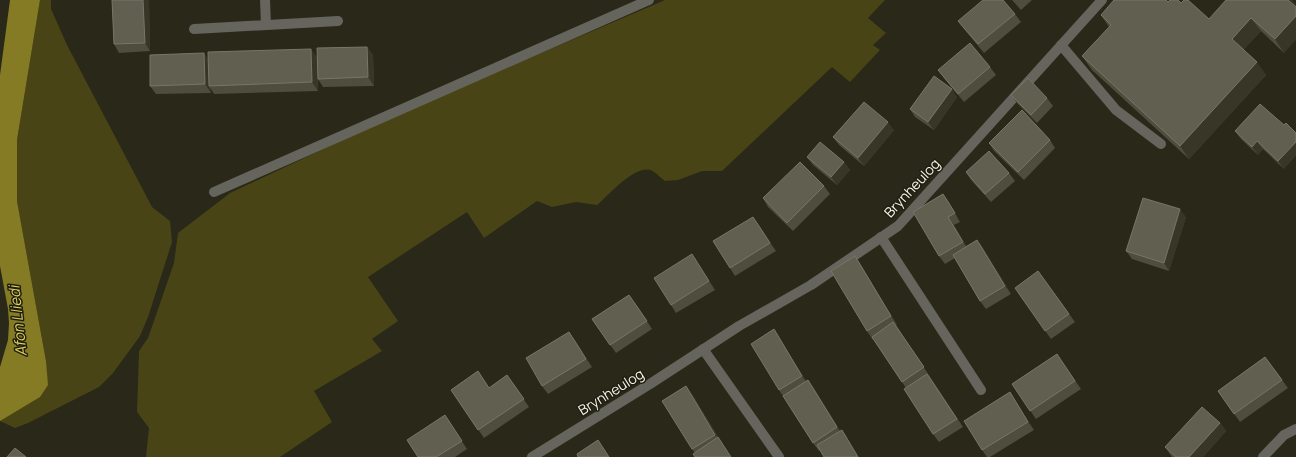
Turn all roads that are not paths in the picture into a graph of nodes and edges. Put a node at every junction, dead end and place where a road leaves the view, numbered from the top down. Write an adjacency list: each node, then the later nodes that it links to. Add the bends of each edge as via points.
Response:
1 (265, 0): 5 (street)
2 (649, 0): 9 (street)
3 (1102, 0): 7 (street, Brynheulog)
4 (338, 21): 5 (street)
5 (266, 25): 6 (street)
6 (194, 29)
7 (1061, 45): 8 (street, via 1116,110); 10 (street, Brynheulog, via 898,226)
8 (1161, 144)
9 (214, 192)
10 (881, 237): 11 (street, Brynheulog, via 811,284); 12 (street)
11 (703, 349): 14 (street, Brynheulog); 15 (street)
12 (981, 390)
13 (1296, 429): 16 (street, via 1284,435)
14 (532, 457)
15 (779, 457)
16 (1263, 457)

